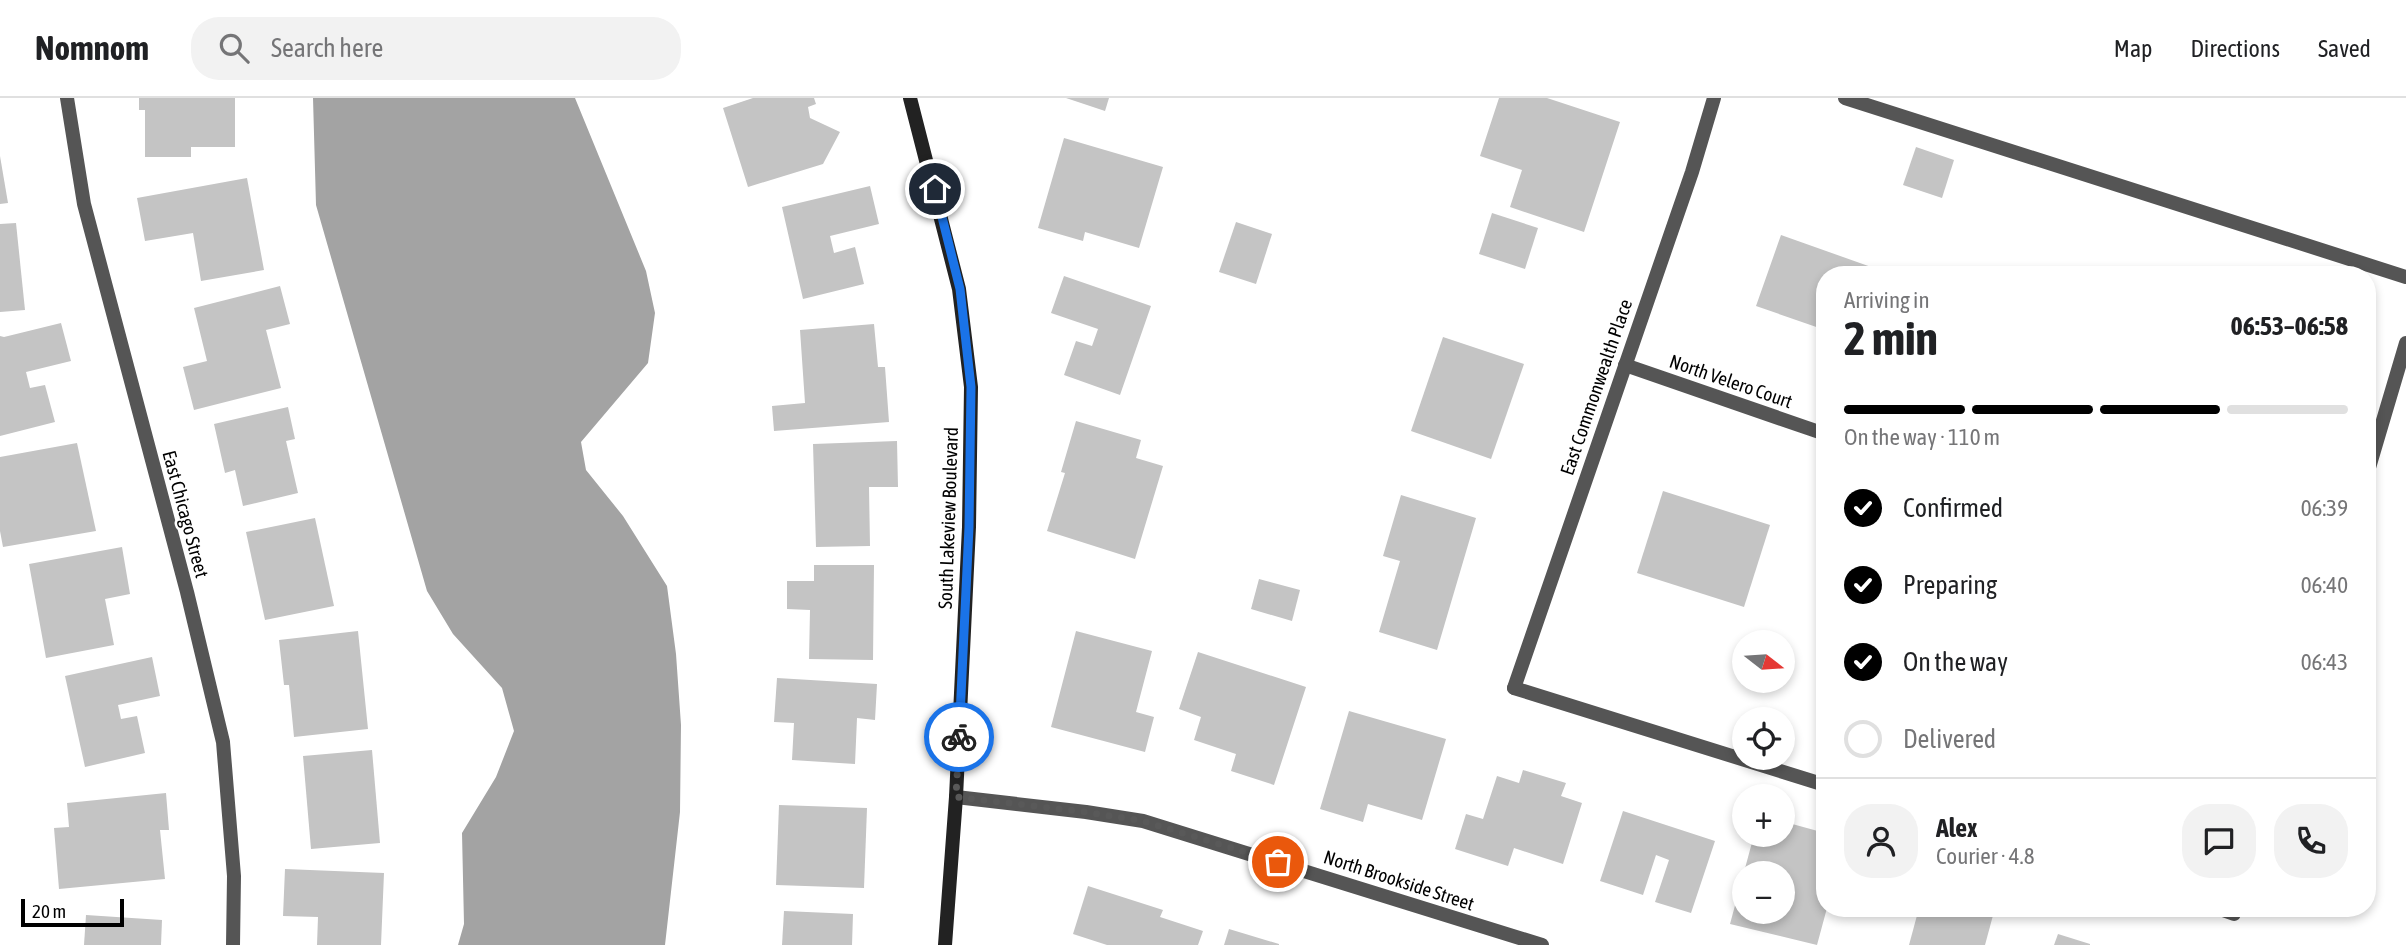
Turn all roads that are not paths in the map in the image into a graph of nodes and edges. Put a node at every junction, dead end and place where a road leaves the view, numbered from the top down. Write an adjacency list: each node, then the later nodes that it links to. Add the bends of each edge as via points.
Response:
1 (67, 98): 14 (street, East Chicago Street, via 84,204 223,742 234,876)
2 (910, 98): 13 (street, South Lakeview Boulevard, via 960,289 971,387)
3 (1714, 98): 9 (street, East Commonwealth Place)
4 (1845, 98): 5 (street)
5 (2372, 266)
6 (2376, 267): 7 (street)
7 (2406, 277)
8 (2406, 344): 11 (street)
9 (1625, 365): 10 (street, North Velero Court); 12 (street, East Commonwealth Place, via 1514,688)
10 (1816, 431)
11 (2376, 444)
12 (1816, 782)
13 (956, 797): 15 (street, South Lakeview Boulevard); 16 (street, North Brookside Street, via 1143,821)
14 (233, 945)
15 (945, 945)
16 (1542, 945)

